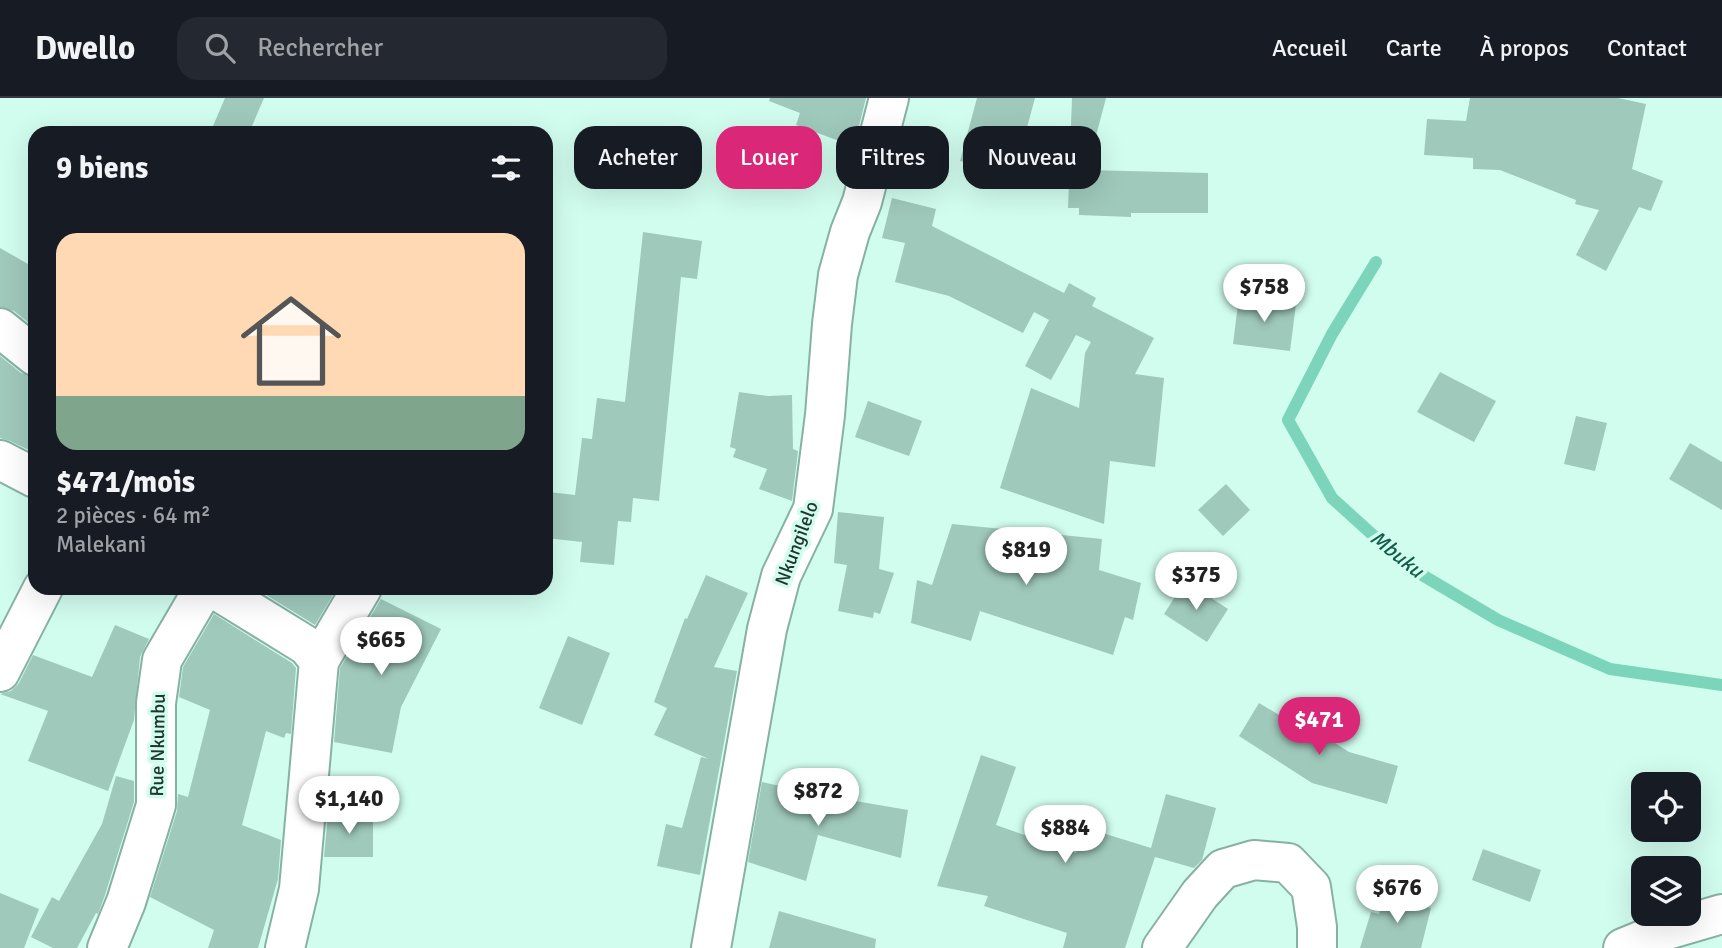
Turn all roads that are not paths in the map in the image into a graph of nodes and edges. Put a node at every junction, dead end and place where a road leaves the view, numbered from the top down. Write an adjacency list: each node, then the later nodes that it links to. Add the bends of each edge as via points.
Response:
1 (889, 98): 15 (street, Nkungilelo, via 838,275 813,509 781,576 766,629)
2 (0, 328): 3 (street)
3 (28, 350)
4 (0, 460): 5 (street)
5 (28, 474)
6 (39, 595): 11 (street)
7 (200, 595): 13 (street, Rue Nkumbu, via 162,660 156,703 156,805)
8 (224, 595): 10 (street, via 307,646)
9 (358, 595): 10 (street)
10 (319, 661): 14 (street, via 299,889)
11 (0, 672)
12 (1711, 927): 18 (street, via 1667,930)
13 (107, 948)
14 (285, 948)
15 (710, 948)
16 (1161, 948): 17 (street, via 1223,869 1254,860 1288,863 1311,887)
17 (1317, 948)
18 (1623, 948)

